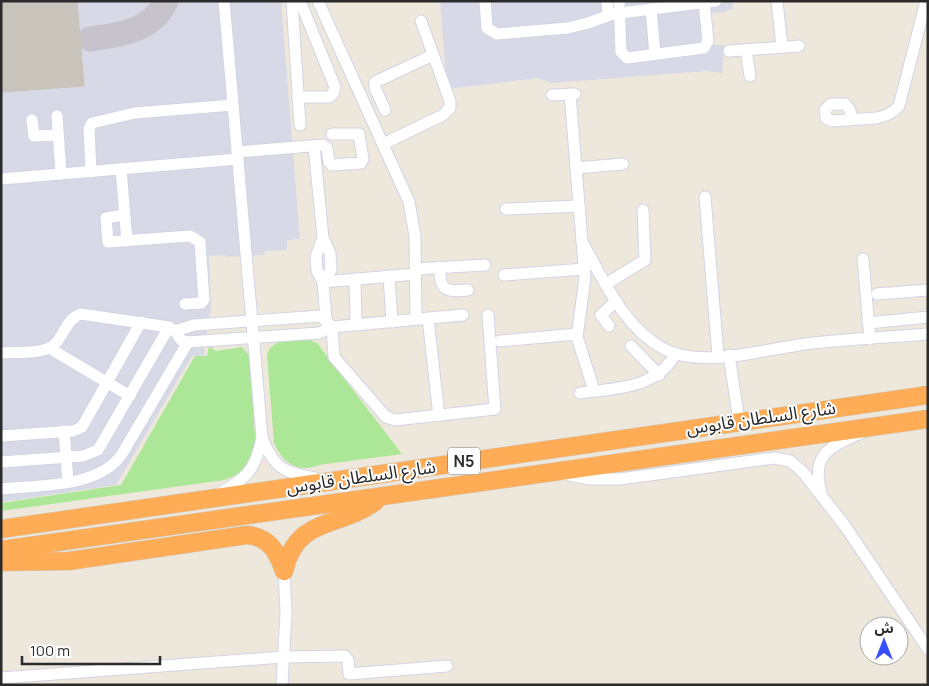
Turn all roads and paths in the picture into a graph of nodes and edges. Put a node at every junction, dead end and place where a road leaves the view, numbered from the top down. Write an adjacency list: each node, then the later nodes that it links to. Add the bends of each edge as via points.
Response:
1 (224, 1): 22 (street)
2 (292, 1): 21 (street)
3 (300, 1): 21 (street, via 335,87 329,96)
4 (318, 1): 30 (street)
5 (485, 1): 11 (street, via 487,28 497,34 575,27)
6 (606, 1): 11 (street)
7 (777, 1): 14 (street)
8 (926, 1): 26 (street, via 899,106 883,117)
9 (710, 2): 10 (street); 17 (street, via 706,46)
10 (651, 9): 11 (street); 17 (street)
11 (615, 10): 17 (street, via 623,56)
12 (421, 21): 18 (street)
13 (798, 46): 14 (street)
14 (782, 47): 15 (street)
15 (746, 50): 16 (street); 19 (street)
16 (729, 51)
17 (656, 54)
18 (433, 55): 23 (street, via 375,82); 30 (street, via 450,101 449,111)
19 (750, 76)
20 (552, 95): 34 (street, via 573,94)
21 (298, 97): 27 (street)
22 (233, 105): 32 (street); 36 (street, via 135,113 92,123 89,129)
23 (385, 110)
24 (57, 116): 29 (street)
25 (32, 120): 29 (street, via 34,136)
26 (850, 120)
27 (300, 125)
28 (332, 134): 31 (street, via 359,134 361,163 334,166 327,148)
29 (58, 135): 37 (street)
30 (383, 144): 50 (street, via 411,210)
31 (314, 146): 32 (street); 54 (street, via 322,238 316,256)
32 (238, 156): 35 (street); 65 (street)
33 (623, 164): 34 (street)
34 (576, 168): 40 (street)
35 (121, 169): 36 (street); 43 (street)
36 (91, 172): 37 (street)
37 (61, 174): 38 (street)
38 (1, 179)
39 (705, 197): 83 (street)
40 (579, 206): 41 (street); 45 (street)
41 (506, 209)
42 (643, 210): 55 (street, via 644,260)
43 (124, 215): 44 (street); 44 (street, via 108,216 105,220 108,242)
44 (126, 241): 60 (street, via 190,236 199,240 204,300 199,304)
45 (582, 242): 49 (street); 55 (street)
46 (863, 259): 69 (street)
47 (485, 265): 48 (street)
48 (440, 267): 50 (street); 56 (street, via 440,280 446,289)
49 (585, 269): 51 (street); 73 (street, via 585,290)
50 (416, 271): 52 (street); 64 (street)
51 (504, 275)
52 (389, 276): 53 (street); 67 (street)
53 (355, 279): 54 (street); 70 (street)
54 (323, 282): 68 (street)
55 (606, 284): 59 (street)
56 (468, 290)
57 (928, 290): 58 (street)
58 (877, 294)
59 (616, 301): 71 (street, via 601,315); 82 (street, via 639,330)
60 (185, 304)
61 (463, 315): 64 (street)
62 (488, 315): 90 (street, via 496,407 492,411)
63 (928, 317): 69 (street)
64 (422, 319): 67 (street); 90 (street)
65 (252, 320): 68 (street, via 313,316); 72 (street); 75 (street)
66 (141, 322): 72 (street); 80 (street, via 81,314 70,320); 85 (street)
67 (392, 322): 70 (street)
68 (329, 323): 70 (street); 75 (street, via 323,332); 90 (street, via 334,357 386,417 395,420)
69 (868, 323): 76 (street)
70 (356, 325)
71 (609, 326)
72 (172, 329): 78 (street, via 181,340); 89 (street)
73 (577, 334): 77 (street); 86 (street)
74 (928, 334): 76 (street)
75 (253, 337): 78 (street); 96 (street)
76 (870, 339): 83 (street, via 816,342)
77 (500, 341)
78 (188, 342): 100 (street, via 115,464 92,478)
79 (631, 346): 84 (street)
80 (49, 348): 81 (street); 85 (street)
81 (1, 353)
82 (676, 353): 83 (street, via 697,357); 84 (street)
83 (723, 356): 92 (street)
84 (659, 374): 87 (street, via 640,384)
85 (107, 383): 89 (street); 94 (street, via 84,424 76,430)
86 (592, 384)
87 (580, 393)
88 (928, 394): 92 (highway, شارع السلطان قابوس / N5)
89 (130, 396): 97 (street, via 98,450 87,455)
90 (439, 416)
91 (928, 419): 93 (highway, شارع السلطان قابوس / N5)
92 (739, 421): 101 (highway, شارع السلطان قابوس / N5)
93 (876, 426): 99 (highway, شارع السلطان قابوس / N5); 103 (street, via 823,456 816,472)
94 (64, 431): 95 (street); 97 (street)
95 (1, 436)
96 (262, 437): 101 (street, via 271,458 284,470); 105 (street, via 258,459 252,470)
97 (66, 457): 98 (street); 100 (street)
98 (1, 462)
99 (556, 472): 103 (street, via 590,479 620,479 778,458 797,466); 104 (highway, شارع السلطان قابوس / N5)
100 (68, 481): 102 (street)
101 (335, 481): 105 (highway, شارع السلطان قابوس / N5)
102 (1, 489)
103 (822, 496): 110 (street)
104 (381, 498): 107 (highway, شارع السلطان قابوس / N5); 109 (highway, via 361,512 303,535 288,555)
105 (211, 499): 106 (highway, شارع السلطان قابوس / N5)
106 (1, 529)
107 (1, 550)
108 (1, 562): 109 (highway, via 69,561 246,535 271,544)
109 (284, 571): 111 (street)
110 (928, 649)
111 (283, 657): 112 (street, via 345,656 349,674); 113 (street); 114 (street)
112 (447, 666)
113 (1, 678)
114 (282, 685)

